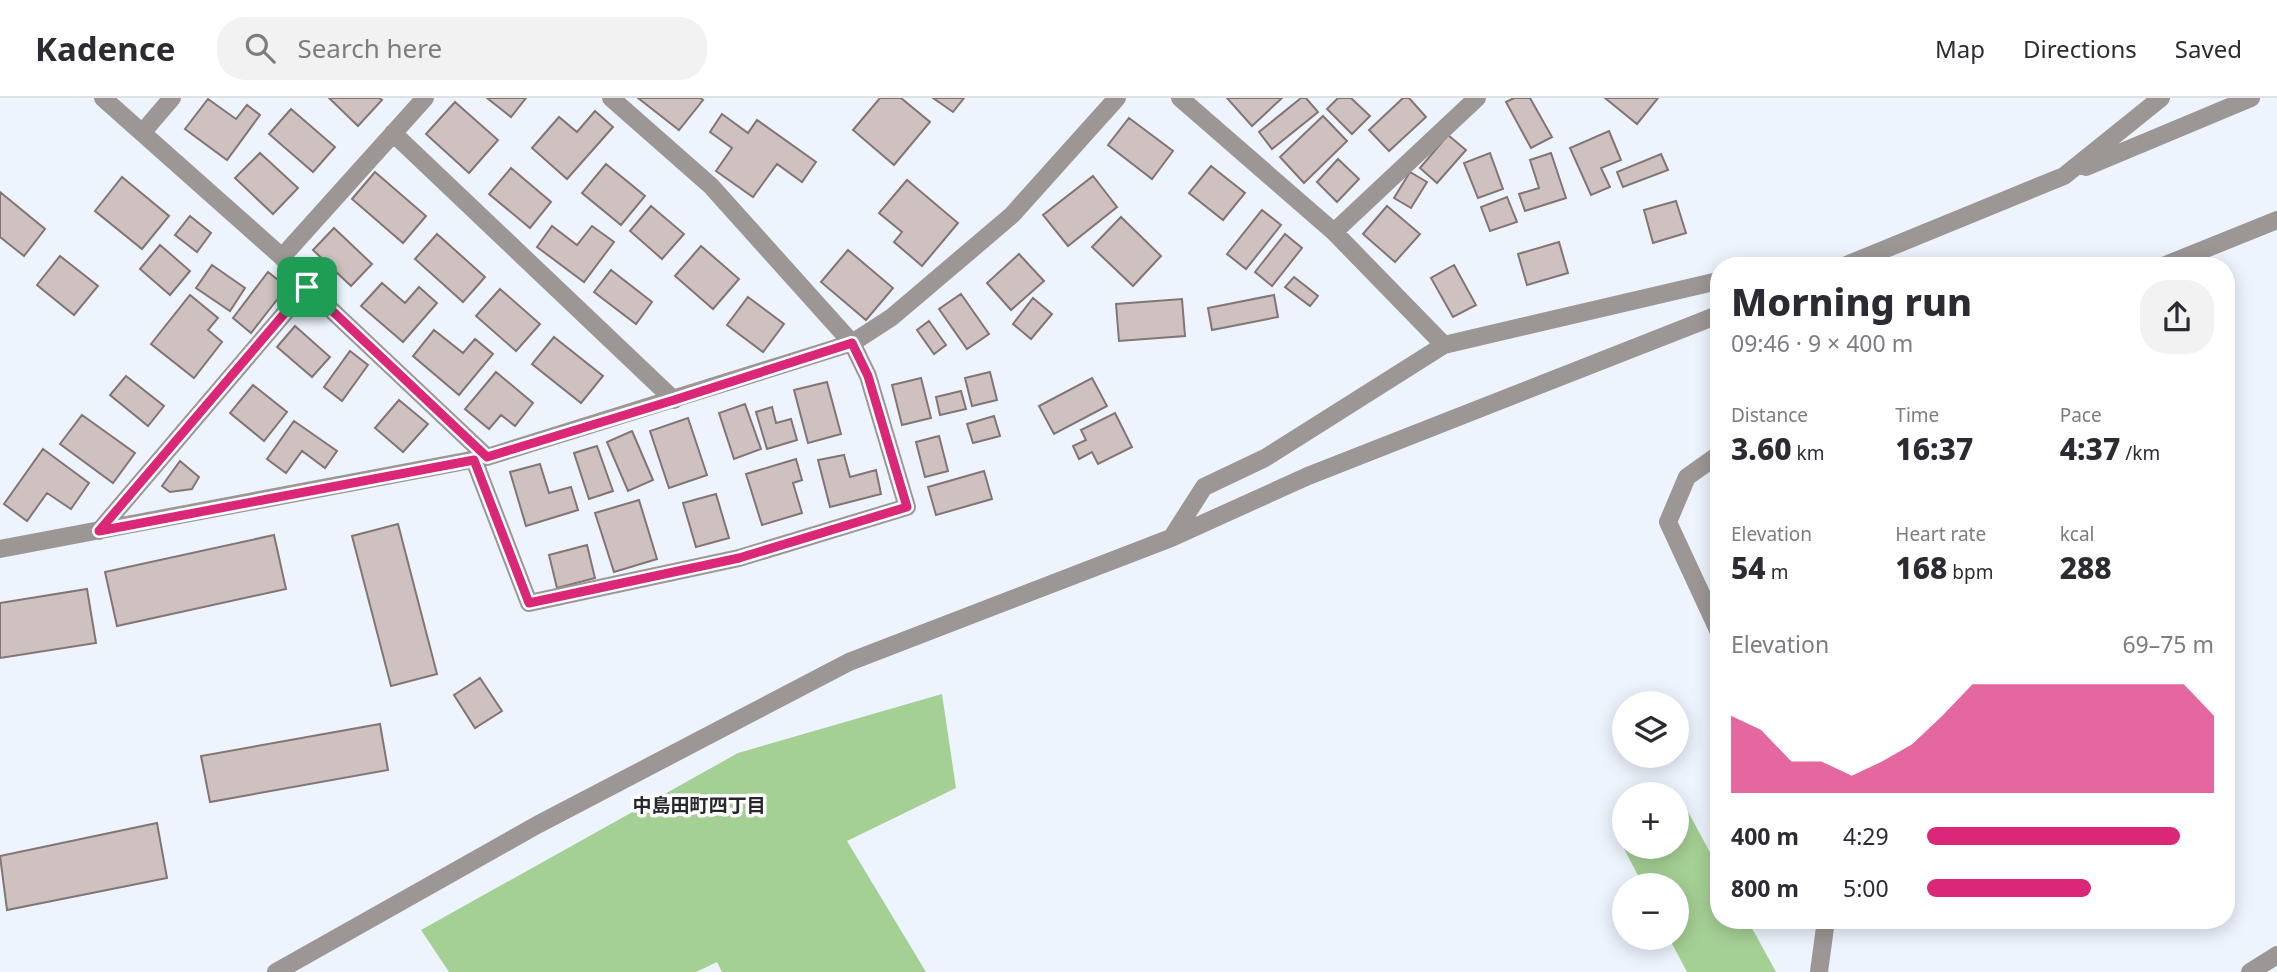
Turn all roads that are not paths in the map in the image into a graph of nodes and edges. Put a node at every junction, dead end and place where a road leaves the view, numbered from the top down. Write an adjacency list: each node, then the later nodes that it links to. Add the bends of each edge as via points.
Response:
1 (103, 98): 10 (street)
2 (172, 98): 10 (street)
3 (611, 98): 21 (street, via 711,186)
4 (1117, 98): 21 (street, via 1013,215 892,317)
5 (1180, 98): 14 (street)
6 (1477, 98): 14 (street)
7 (2161, 98): 12 (street)
8 (2251, 98): 12 (street)
9 (418, 100): 11 (street)
10 (142, 133): 15 (street)
11 (393, 133): 15 (street); 23 (street)
12 (2064, 176): 16 (street)
13 (2277, 220): 17 (street)
14 (1334, 232): 22 (street)
15 (282, 257): 19 (street)
16 (1866, 257)
17 (2185, 257)
18 (1710, 283): 22 (street)
19 (307, 287): 24 (street); 26 (street)
20 (1710, 318): 27 (street, via 1308,476)
21 (852, 343): 23 (street); 24 (street, via 868,376 907,507 739,558 529,603)
22 (1444, 345): 27 (street, via 1265,458 1204,487)
23 (674, 400): 24 (street)
24 (481, 458): 26 (street)
25 (1710, 460): 29 (street, via 1686,477 1668,522)
26 (99, 531): 28 (street)
27 (1171, 538): 32 (street, via 849,662 537,825)
28 (0, 548)
29 (1710, 613)
30 (1825, 929): 33 (street)
31 (2277, 955): 34 (street)
32 (276, 972)
33 (1819, 972)
34 (2250, 972)

